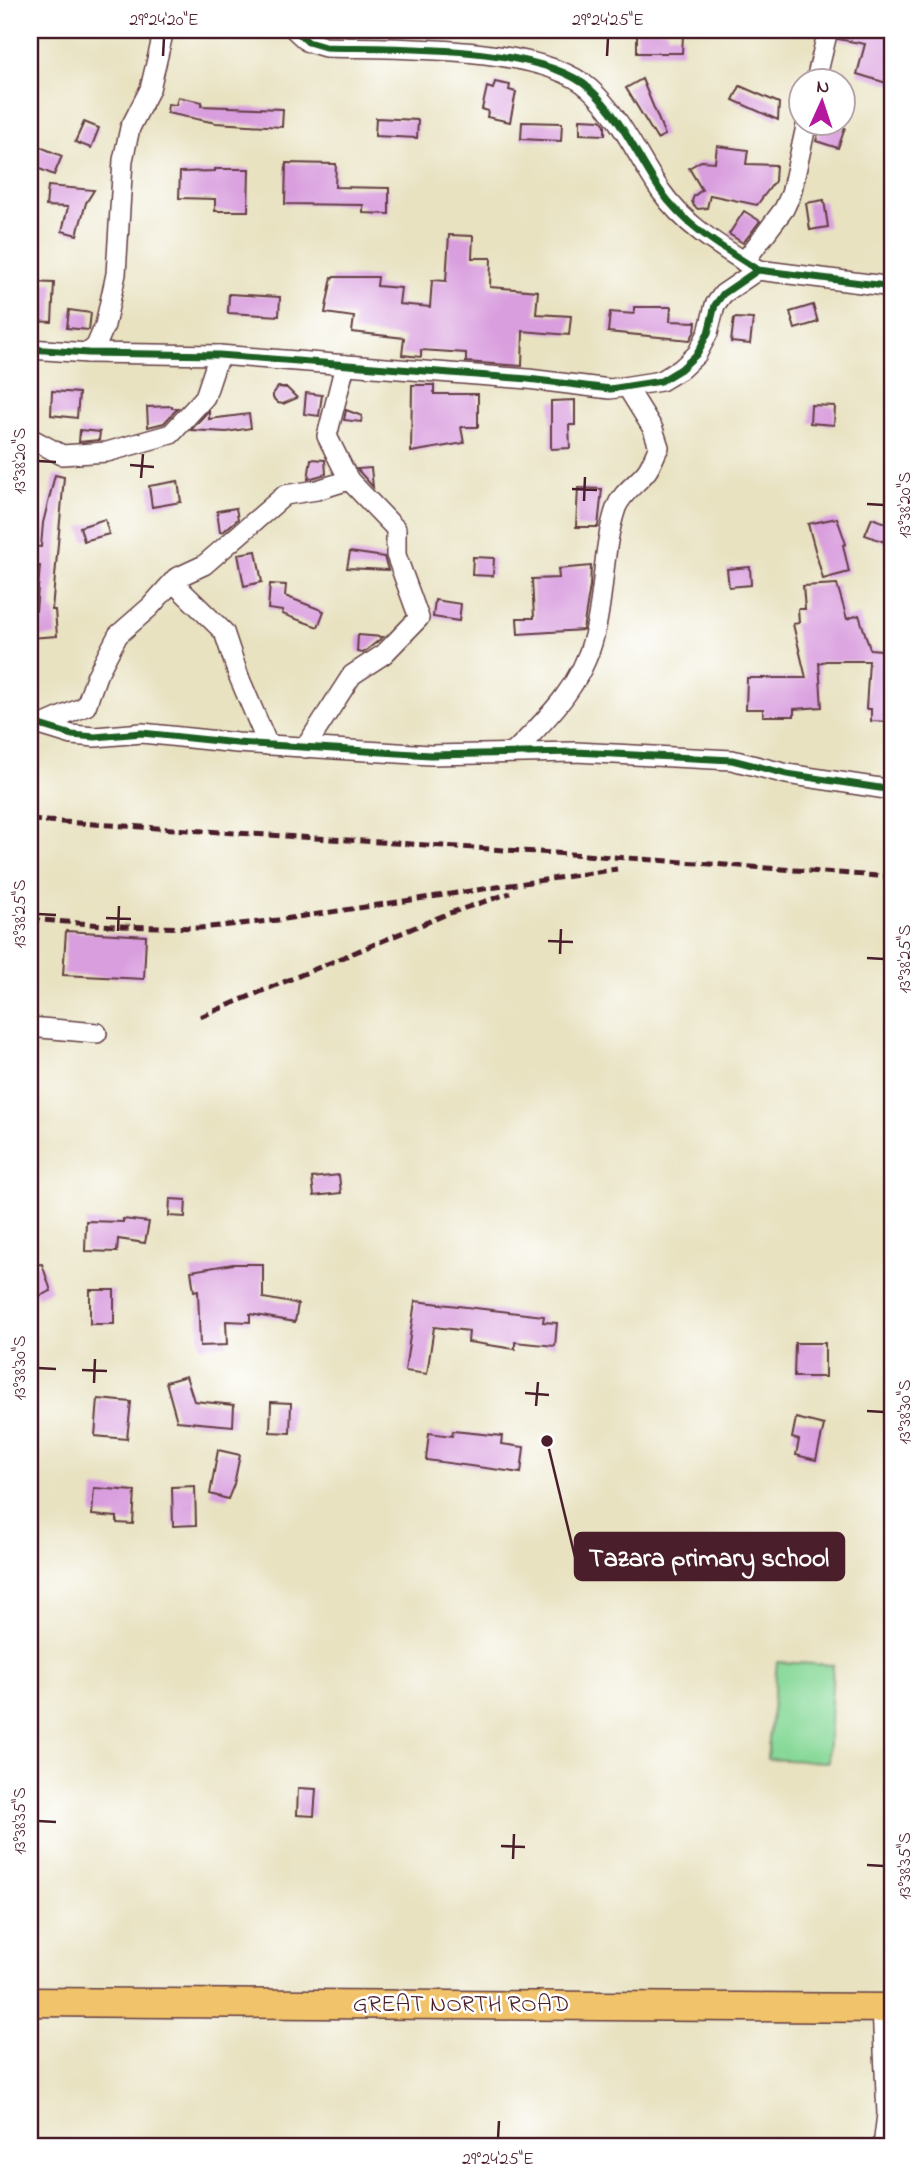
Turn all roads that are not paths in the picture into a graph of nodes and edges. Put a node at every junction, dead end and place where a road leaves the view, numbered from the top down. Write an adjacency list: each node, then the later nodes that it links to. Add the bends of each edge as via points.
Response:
1 (164, 30): 9 (street, via 150,89 130,128 123,160 116,274 105,325)
2 (295, 30): 6 (street, via 308,42 325,47 449,51 537,63 571,77 589,88 615,116 680,215 705,238)
3 (828, 30): 4 (street)
4 (819, 66)
5 (804, 136): 6 (street, via 791,194)
6 (751, 266): 7 (street); 12 (street, via 715,305 697,354 661,381)
7 (893, 287)
8 (30, 349): 9 (street)
9 (88, 353): 10 (street)
10 (219, 355): 11 (street); 13 (street, via 205,397 171,434 107,452 62,455)
11 (345, 365): 12 (street); 14 (street, via 327,436)
12 (627, 387): 19 (street, via 659,447 648,470 618,504 607,537 594,635 582,671 554,713)
13 (30, 438)
14 (349, 480): 15 (street, via 285,495 204,565); 18 (street, via 396,529 396,555 419,618 384,654 352,675)
15 (176, 578): 16 (street, via 118,635 86,706); 17 (street, via 181,590 224,632)
16 (35, 724): 17 (street, via 72,735 142,733)
17 (268, 746): 18 (street)
18 (305, 748): 19 (street, via 430,755)
19 (513, 753): 20 (street, via 732,760 786,774)
20 (893, 790)
21 (30, 1027): 22 (street)
22 (97, 1033)
23 (30, 2002): 24 (highway, GREAT NORTH ROAD)
24 (888, 2008): 25 (street)
25 (883, 2147)

